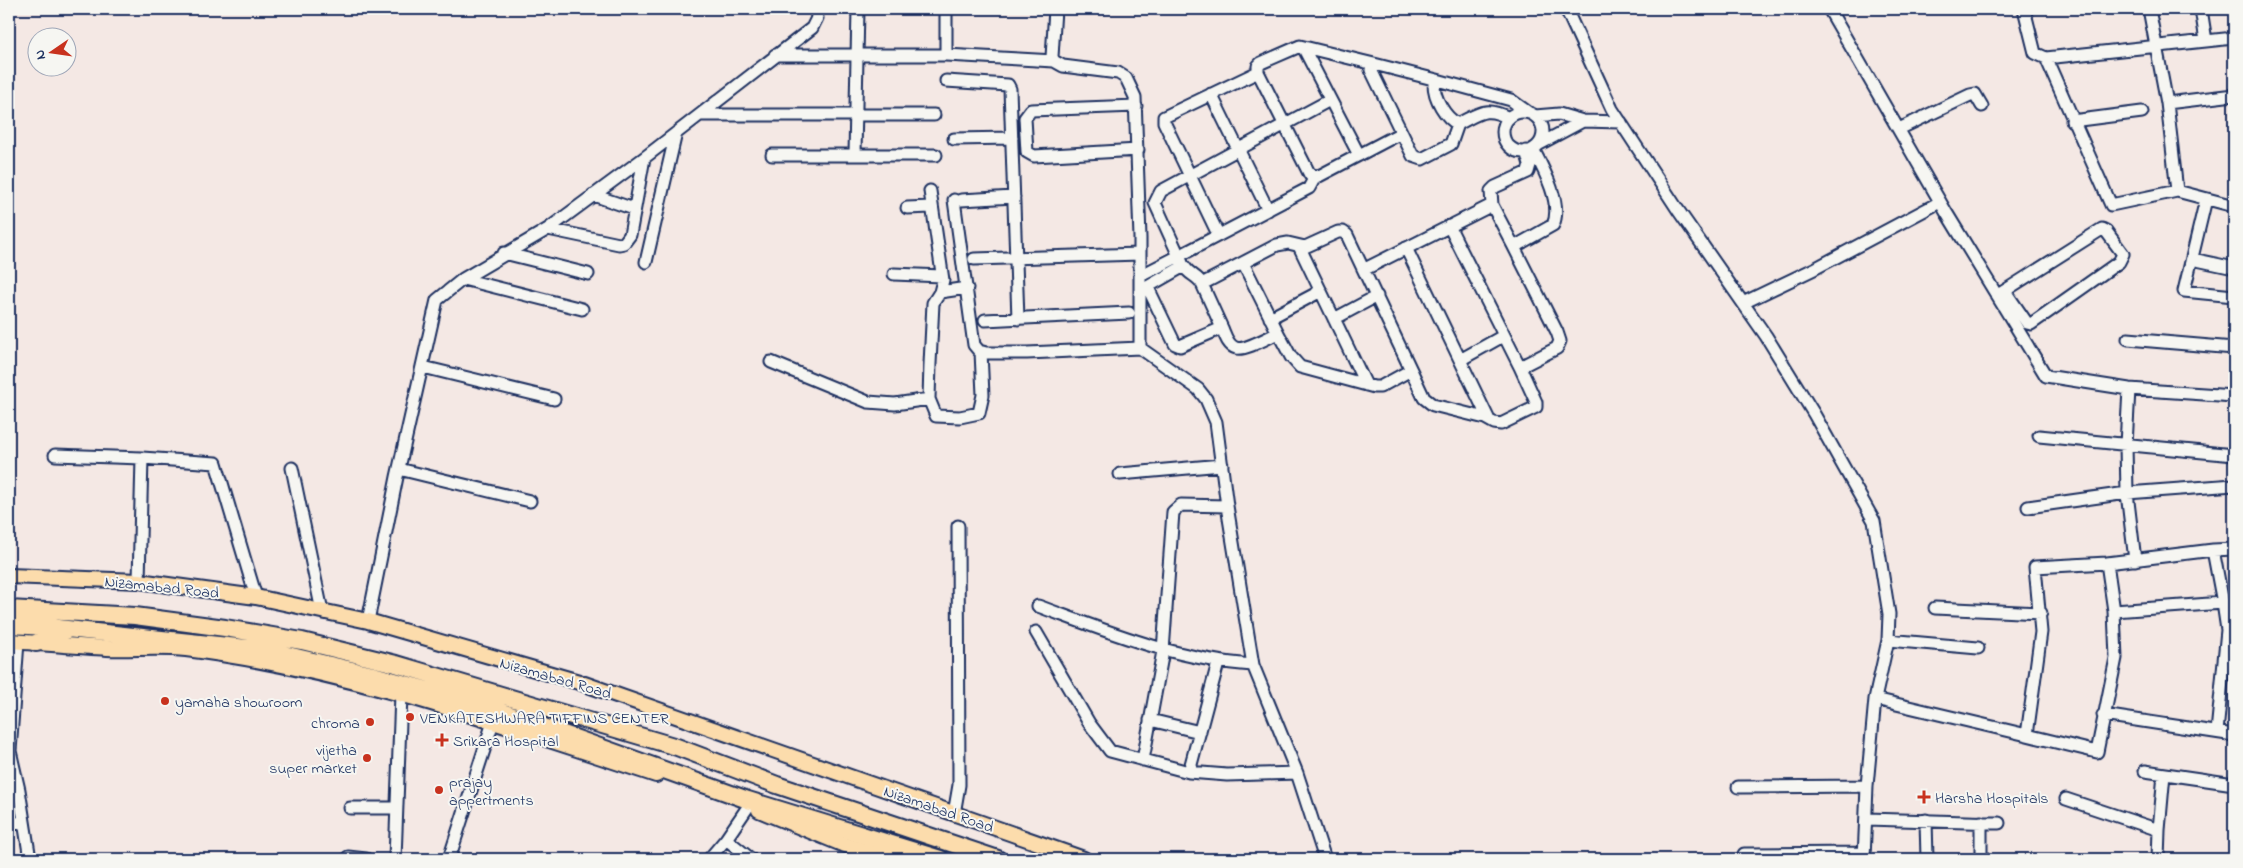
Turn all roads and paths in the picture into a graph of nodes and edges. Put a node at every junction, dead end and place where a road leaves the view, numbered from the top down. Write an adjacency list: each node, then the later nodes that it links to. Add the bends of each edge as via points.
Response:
1 (816, 9): 15 (street, via 812,28)
2 (858, 9): 17 (street)
3 (946, 9): 16 (street)
4 (1056, 9): 19 (street)
5 (1560, 9): 6 (street)
6 (1566, 9): 38 (street)
7 (1829, 9): 41 (street)
8 (2024, 9): 18 (street, via 2035,53)
9 (2149, 9): 13 (street)
10 (2201, 9): 12 (street)
11 (2234, 38): 12 (street)
12 (2206, 41): 13 (street)
13 (2156, 46): 18 (street); 27 (street)
14 (1303, 47): 20 (street); 21 (street, via 1294,47 1261,63); 26 (street)
15 (776, 55): 17 (street); 31 (street)
16 (946, 55): 17 (street); 19 (street)
17 (856, 56): 32 (street)
18 (2046, 58): 37 (street)
19 (1054, 61): 28 (street, via 1063,66 1118,73 1130,85)
20 (1374, 64): 22 (street); 42 (street, via 1371,72)
21 (1258, 72): 24 (street); 40 (street)
22 (1438, 80): 34 (street, via 1511,100); 39 (street, via 1434,86 1444,112)
23 (946, 81): 44 (street, via 1009,86)
24 (1211, 94): 48 (street); 54 (street, via 1164,117)
25 (2234, 95): 27 (street)
26 (1330, 100): 40 (street); 52 (street)
27 (2167, 103): 57 (street)
28 (1136, 106): 47 (street); 47 (street, via 1031,110 1025,118 1027,152 1034,156)
29 (1982, 106): 41 (street, via 1976,89)
30 (2142, 112): 37 (street)
31 (700, 115): 32 (street); 43 (street)
32 (857, 115): 33 (street); 49 (street)
33 (934, 115)
34 (1532, 115): 35 (street, via 1517,113); 36 (street, via 1559,114); 46 (street, via 1539,121 1543,133)
35 (1510, 118): 39 (street, via 1490,110); 46 (street, via 1504,127 1505,140 1514,150)
36 (1583, 121): 38 (street); 46 (street)
37 (2072, 121): 57 (street, via 2112,205)
38 (1621, 122): 96 (street)
39 (1458, 124): 42 (street, via 1451,144 1422,159 1414,156)
40 (1285, 126): 48 (street); 55 (street, via 1310,176)
41 (1899, 129): 61 (street)
42 (1402, 132): 52 (street)
43 (676, 133): 53 (street); 80 (street)
44 (1012, 138): 45 (street); 59 (street)
45 (954, 139)
46 (1532, 148): 62 (street, via 1528,172 1495,187 1491,191); 72 (street, via 1550,185 1556,220 1554,225)
47 (1138, 150): 75 (street, via 1144,237)
48 (1238, 150): 54 (street); 67 (street)
49 (855, 154): 50 (street); 51 (street)
50 (772, 155)
51 (936, 155)
52 (1358, 155): 55 (street)
53 (644, 158): 58 (street); 66 (street)
54 (1190, 175): 70 (street); 79 (street, via 1160,191 1155,203)
55 (1315, 177): 67 (street, via 1309,188)
56 (930, 191): 64 (street)
57 (2177, 191): 60 (street)
58 (593, 195): 66 (street); 69 (street)
59 (1014, 197): 76 (street); 90 (street, via 957,200)
60 (2206, 199): 63 (street); 78 (street)
61 (1940, 202): 93 (street); 96 (street)
62 (1492, 205): 68 (street); 72 (street)
63 (2234, 206)
64 (932, 207): 65 (street); 86 (street)
65 (907, 208)
66 (634, 209): 69 (street, via 630,235 624,243)
67 (1268, 210): 70 (street)
68 (1450, 226): 73 (street); 105 (street)
69 (548, 229): 74 (street)
70 (1218, 234): 79 (street)
71 (1299, 246): 81 (street, via 1288,243 1276,245); 83 (street, via 1305,247 1344,232); 92 (street)
72 (1514, 247): 113 (street, via 1560,341 1557,348)
73 (1406, 248): 83 (street); 110 (street)
74 (504, 253): 84 (street); 88 (street)
75 (1140, 254): 76 (street); 87 (street)
76 (1016, 258): 77 (street); 100 (street)
77 (974, 259)
78 (2192, 259): 82 (street); 95 (street, via 2184,290)
79 (1182, 261): 87 (street); 89 (street, via 1189,274); 103 (street, via 1149,286 1175,344 1185,346)
80 (646, 262)
81 (1243, 262): 89 (street); 99 (street)
82 (2234, 268)
83 (1364, 269): 94 (street)
84 (588, 274)
85 (894, 274): 86 (street)
86 (942, 276): 91 (street)
87 (1140, 276): 107 (street)
88 (463, 279): 97 (street); 112 (street, via 437,300)
89 (1202, 284): 103 (street)
90 (967, 288): 91 (street); 109 (street, via 974,345)
91 (940, 292): 119 (street, via 933,303)
92 (1321, 292): 99 (street); 101 (street)
93 (2002, 293): 93 (street, via 2102,229 2123,254 2119,262 2031,324); 116 (street, via 2046,376)
94 (1377, 296): 101 (street); 114 (street)
95 (2234, 296)
96 (1743, 303): 154 (street, via 1814,414 1874,521 1889,614)
97 (582, 308)
98 (1129, 313): 100 (street)
99 (1270, 318): 104 (street)
100 (1018, 319): 102 (street)
101 (1334, 319): 115 (street)
102 (985, 320)
103 (1222, 328): 104 (street, via 1236,348)
104 (1278, 333): 115 (street, via 1300,367)
105 (1504, 336): 110 (street); 113 (street)
106 (2128, 339): 108 (street)
107 (1140, 348): 109 (street); 126 (street, via 1198,389 1206,400 1216,422)
108 (2234, 348)
109 (981, 352): 119 (street, via 979,413 940,418)
110 (1460, 360): 120 (street)
111 (772, 362): 119 (street, via 868,402 895,404)
112 (422, 367): 118 (street); 128 (street)
113 (1520, 367): 120 (street, via 1536,408 1501,424)
114 (1411, 370): 115 (street, via 1380,387); 120 (street, via 1428,402)
115 (1366, 385)
116 (2129, 389): 117 (street); 122 (street)
117 (2234, 396)
118 (554, 399)
119 (929, 399)
120 (1489, 420)
121 (2039, 436): 122 (street)
122 (2126, 445): 124 (street); 131 (street)
123 (55, 455): 125 (street)
124 (2234, 455)
125 (142, 458): 141 (street); 142 (street, via 216,463)
126 (1222, 465): 129 (street); 133 (street)
127 (292, 468): 147 (street)
128 (398, 469): 132 (street); 150 (street)
129 (1120, 474)
130 (2234, 485): 131 (street)
131 (2126, 493): 134 (street); 138 (street)
132 (530, 501)
133 (1227, 506): 158 (street, via 1181,506 1173,512); 162 (street)
134 (2028, 507)
135 (958, 526): 185 (street, via 959,785)
136 (2234, 549): 137 (street)
137 (2213, 550): 138 (street); 143 (street)
138 (2135, 560): 139 (street)
139 (2107, 563): 148 (street); 149 (street, via 2035,567)
140 (9, 576): 141 (main road, Nizamabad Road)
141 (139, 581): 142 (main road, Nizamabad Road)
142 (256, 597): 147 (main road, Nizamabad Road)
143 (2223, 603): 148 (street); 169 (street, via 2227,630)
144 (1038, 606): 158 (street)
145 (13, 607): 159 (highway, Nizamabad Road, via 135,616 225,628 302,641)
146 (1935, 608): 149 (street)
147 (322, 611): 150 (main road, Nizamabad Road)
148 (2114, 611): 165 (street, via 2116,658)
149 (2041, 613): 170 (street, via 2040,654)
150 (368, 621): 185 (main road, Nizamabad Road, via 578,682)
151 (9, 625): 152 (highway, Nizamabad Road)
152 (70, 629): 156 (highway); 161 (highway, Nizamabad Road, via 266,650)
153 (1036, 632): 172 (street, via 1089,723 1110,750)
154 (1888, 640): 157 (street); 164 (street)
155 (13, 642): 156 (main road, Nizamabad Road); 180 (street, via 10,751)
156 (36, 643): 161 (main road, Nizamabad Road, via 185,649)
157 (1978, 648)
158 (1163, 651): 160 (street); 166 (street)
159 (346, 660): 161 (highway, Nizamabad Road); 182 (highway, Nizamabad Road, via 485,706); 205 (highway, Nizamabad Road, via 396,664 677,747 777,785)
160 (1218, 663): 162 (street); 168 (street)
161 (303, 664): 163 (main road, Nizamabad Road)
162 (1253, 665): 175 (street)
163 (401, 694): 167 (main road, Nizamabad Road); 184 (street)
164 (1875, 699): 170 (street); 178 (street)
165 (2103, 715): 169 (street); 170 (street, via 2097,752)
166 (1150, 720): 168 (street); 172 (street)
167 (493, 722): 182 (main road, Nizamabad Road); 200 (street)
168 (1200, 732): 174 (street)
169 (2217, 732): 171 (street)
170 (2027, 735)
171 (2234, 735)
172 (1143, 760): 174 (street)
173 (2145, 771): 176 (street)
174 (1189, 772): 175 (street, via 1227,775)
175 (1297, 773): 207 (street)
176 (2164, 774): 177 (street); 192 (street)
177 (2234, 784)
178 (1867, 786): 179 (street); 186 (street)
179 (1738, 787)
180 (14, 791): 188 (street)
181 (2066, 799): 192 (street)
182 (750, 803): 193 (street); 203 (main road, Nizamabad Road, via 842,844); 204 (highway, Nizamabad Road)
183 (350, 808): 184 (street)
184 (396, 808): 199 (street)
185 (954, 814): 206 (main road, Nizamabad Road)
186 (1867, 819): 187 (street); 195 (street)
187 (1926, 820): 189 (street); 208 (street)
188 (24, 822): 191 (street); 197 (street)
189 (1981, 822): 190 (street); 209 (street)
190 (1999, 823)
191 (9, 824)
192 (2159, 830): 210 (street)
193 (726, 839): 201 (street); 202 (street)
194 (1744, 854): 195 (street)
195 (1864, 856)
196 (348, 857): 198 (street)
197 (30, 859)
198 (366, 859)
199 (396, 859)
200 (449, 859)
201 (709, 859)
202 (751, 859)
203 (892, 859)
204 (940, 859)
205 (998, 859)
206 (1084, 859)
207 (1325, 859)
208 (1927, 859)
209 (1980, 859)
210 (2158, 859)

